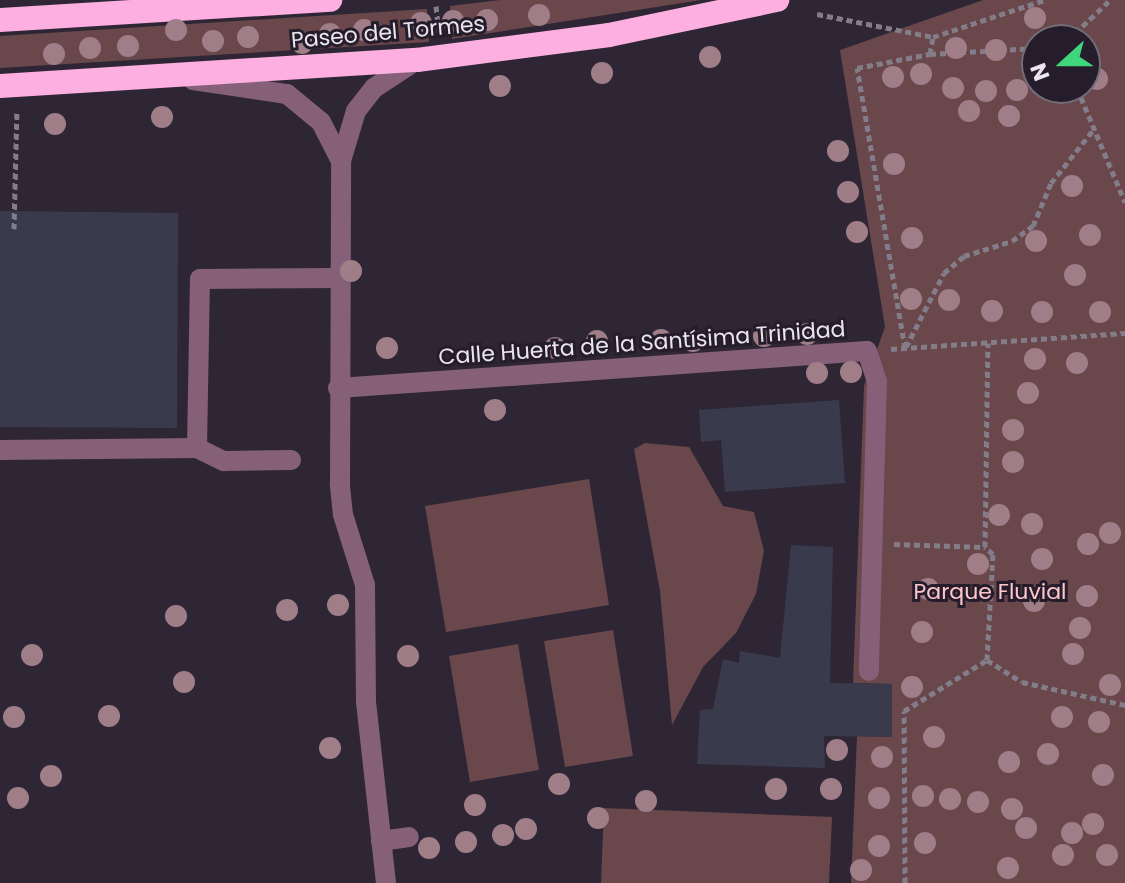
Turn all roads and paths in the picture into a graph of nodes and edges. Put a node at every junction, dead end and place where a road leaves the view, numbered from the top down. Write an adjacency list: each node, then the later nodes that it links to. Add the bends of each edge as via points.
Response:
1 (330, 0): 7 (highway, Paseo del Tormes)
2 (777, 0): 13 (highway, Paseo del Tormes, via 609,35)
3 (1044, 0): 9 (path)
4 (1110, 0): 8 (path)
5 (436, 6): 10 (path)
6 (817, 14): 9 (path)
7 (0, 20)
8 (1085, 24)
9 (933, 37): 12 (path)
10 (439, 42)
11 (1021, 49): 12 (path)
12 (930, 54): 25 (path, via 857,68)
13 (417, 60): 14 (highway, Paseo del Tormes); 19 (street, via 374,88 356,111)
14 (163, 76): 15 (highway, Paseo del Tormes); 19 (street, via 287,94 321,122)
15 (0, 86)
16 (1084, 104): 18 (path)
17 (17, 117): 21 (path)
18 (1094, 129): 20 (path); 25 (path, via 1051,183 1033,226 1012,241 964,256 944,273)
19 (341, 161): 22 (street)
20 (1125, 202)
21 (14, 229)
22 (339, 278): 27 (street); 28 (street, via 200,279)
23 (1125, 333): 24 (path)
24 (988, 343): 25 (path); 32 (path)
25 (905, 348): 26 (path)
26 (867, 351): 27 (street, Calle Huerta de la Santísima Trinidad); 31 (street, Calle Huerta de la Santísima Trinidad, via 877,381)
27 (338, 388): 37 (street, via 343,515 365,585 366,702)
28 (197, 448): 29 (street); 30 (street, via 224,461)
29 (0, 450)
30 (291, 460)
31 (873, 543): 32 (path); 34 (street, Calle Huerta de la Santísima Trinidad)
32 (985, 547): 33 (path, via 993,554)
33 (987, 660): 35 (path, via 1022,682); 39 (path, via 904,711)
34 (869, 671)
35 (1125, 705)
36 (409, 837): 37 (street)
37 (381, 841): 38 (street)
38 (386, 883)
39 (905, 883)

